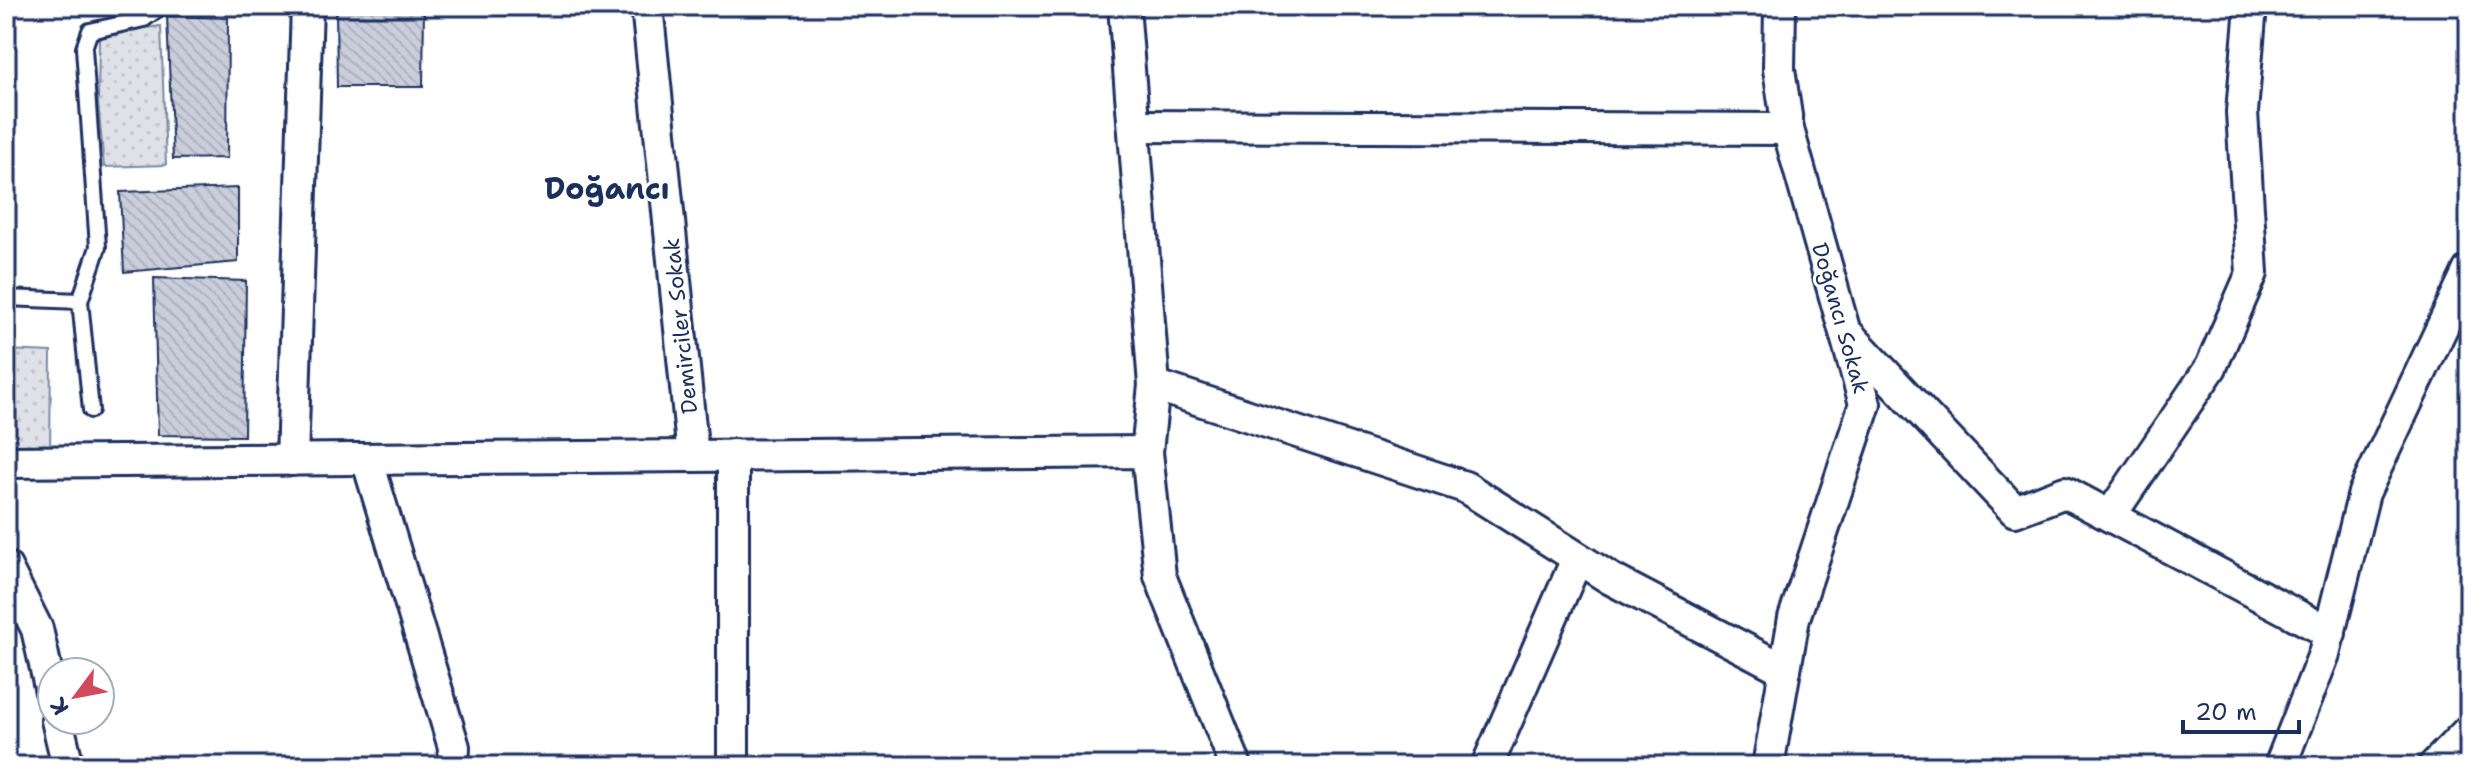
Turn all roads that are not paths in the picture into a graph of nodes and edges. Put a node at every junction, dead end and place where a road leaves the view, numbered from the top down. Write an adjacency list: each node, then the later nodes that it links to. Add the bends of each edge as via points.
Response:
1 (162, 6): 11 (lane, via 144,19 90,31 84,48 98,247)
2 (307, 6): 19 (street)
3 (647, 6): 17 (street, Demirciler Sokak)
4 (1124, 6): 7 (street)
5 (1780, 6): 8 (street, Doğancı Sokak, via 1779,69)
6 (2251, 6): 21 (street, via 2242,112 2252,273 2211,367)
7 (1135, 126): 8 (street); 13 (street)
8 (1788, 129): 12 (street, Doğancı Sokak)
9 (2469, 270): 24 (street, via 2364,493)
10 (6, 298): 11 (lane)
11 (80, 301): 14 (lane)
12 (1845, 331): 21 (street, via 2015,511 2065,492); 26 (street, Doğancı Sokak, via 1865,404 1794,618)
13 (1154, 385): 15 (street); 22 (street, via 1465,487)
14 (91, 410)
15 (1147, 452): 16 (street); 32 (street, via 1160,576)
16 (733, 455): 17 (street); 31 (street)
17 (693, 456): 18 (street)
18 (367, 459): 19 (street); 30 (street, via 454,747)
19 (292, 460): 20 (street)
20 (6, 462)
21 (2110, 516): 24 (street)
22 (1577, 559): 26 (street); 33 (street)
23 (6, 567): 25 (street, via 37,629)
24 (2330, 633): 35 (street)
25 (43, 656)
26 (1785, 670): 34 (street, Doğancı Sokak)
27 (2469, 730): 36 (street)
28 (61, 736): 29 (street)
29 (68, 766)
30 (453, 766)
31 (733, 766)
32 (1236, 766)
33 (1487, 766)
34 (1768, 766)
35 (2280, 766)
36 (2434, 766)

